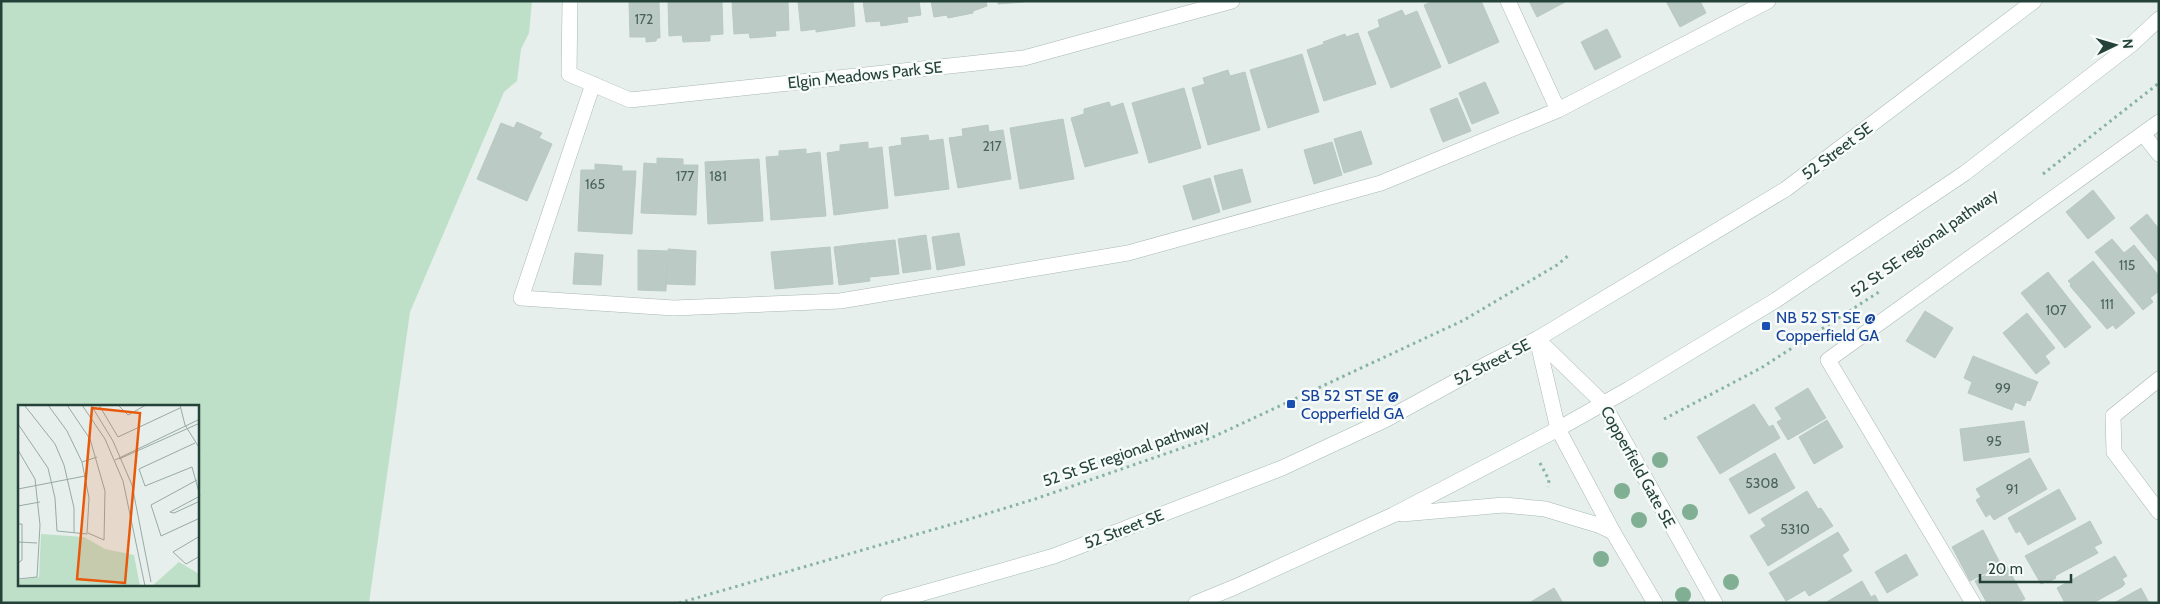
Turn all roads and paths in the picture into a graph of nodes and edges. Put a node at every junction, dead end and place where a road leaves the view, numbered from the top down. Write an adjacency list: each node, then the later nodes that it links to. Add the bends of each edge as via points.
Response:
1 (570, 1): 8 (main road, Elgin Meadows Park SE, via 569,74)
2 (1232, 1): 8 (main road, Elgin Meadows Park SE, via 1024,58 630,100)
3 (1508, 1): 9 (main road)
4 (1768, 1): 9 (main road)
5 (2034, 1): 16 (main road, 52 Street SE, via 1786,190)
6 (2159, 19): 18 (main road, via 2132,44 1965,173 1776,300)
7 (2159, 83): 13 (path)
8 (593, 84): 9 (main road, via 521,298 674,308 840,301 1128,254 1381,183)
9 (1558, 110)
10 (2159, 122): 11 (main road)
11 (2144, 135): 12 (main road); 31 (main road, via 1828,360)
12 (2159, 154)
13 (2035, 180)
14 (1569, 255): 26 (path, 52 St SE regional pathway, via 1464,320 1211,438 963,521)
15 (1884, 288): 19 (path, 52 St SE regional pathway, via 1761,368)
16 (1537, 339): 18 (main road, Copperfield Gate SE); 20 (main road); 27 (main road, 52 Street SE, via 1385,420 1282,468 1054,556)
17 (2159, 379): 23 (main road, via 2113,416 2114,452)
18 (1602, 403): 20 (main road); 30 (main road, Copperfield Gate SE)
19 (1664, 419)
20 (1558, 430): 24 (main road); 25 (main road)
21 (1538, 458): 22 (path)
22 (1549, 480)
23 (2159, 512)
24 (1393, 515): 25 (main road, via 1504,505 1545,509); 28 (main road)
25 (1613, 532): 29 (main road)
26 (679, 603)
27 (888, 603)
28 (1196, 603)
29 (1654, 603)
30 (1715, 603)
31 (1973, 603)

